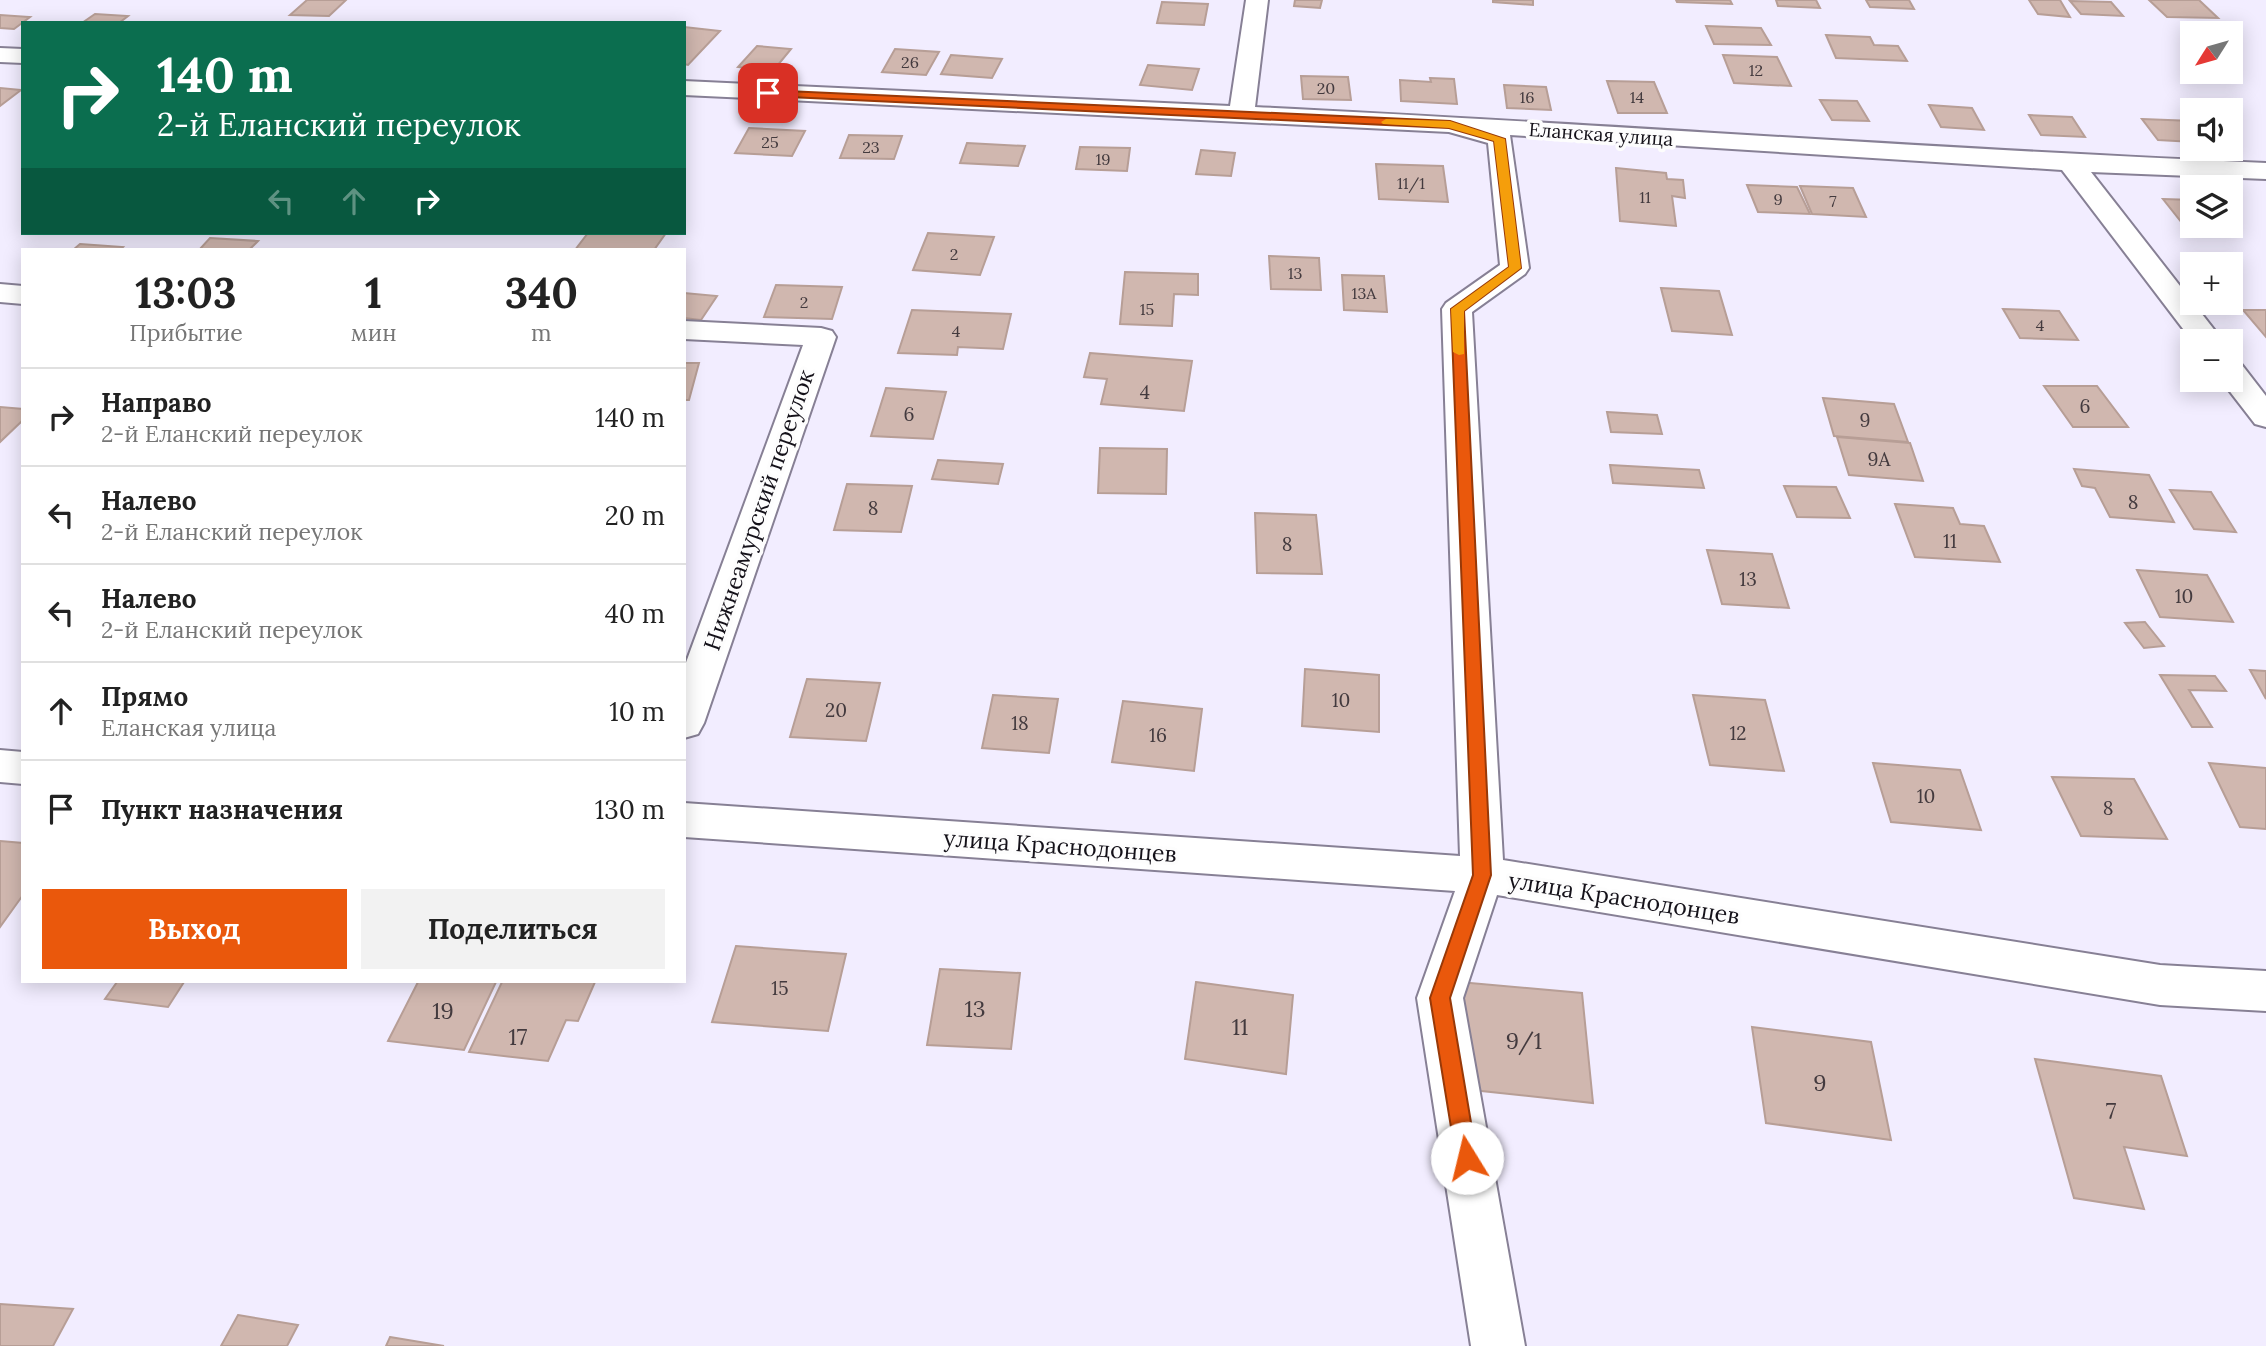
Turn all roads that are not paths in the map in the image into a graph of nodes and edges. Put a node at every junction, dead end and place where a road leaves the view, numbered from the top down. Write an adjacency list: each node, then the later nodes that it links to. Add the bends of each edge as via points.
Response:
1 (1257, 0): 5 (street)
2 (0, 54): 3 (street)
3 (21, 56)
4 (686, 88): 5 (street, Еланская улица)
5 (1241, 116): 6 (street, Еланская улица)
6 (1450, 124): 7 (street, Еланская улица); 19 (street, via 1500,139 1515,268 1457,309)
7 (2070, 163): 8 (street, Еланская улица); 11 (street)
8 (2266, 171)
9 (0, 293): 10 (street)
10 (21, 295)
11 (2199, 329)
12 (686, 330): 15 (street, Нижнеамурский переулок, via 821,337)
13 (2243, 387): 14 (street)
14 (2266, 417)
15 (686, 717)
16 (0, 766): 17 (street)
17 (21, 768)
18 (686, 820): 19 (street, улица Краснодонцев)
19 (1482, 875): 20 (street, улица Краснодонцев, via 2160,985); 21 (street, via 1440,998)
20 (2266, 991)
21 (1498, 1346)

